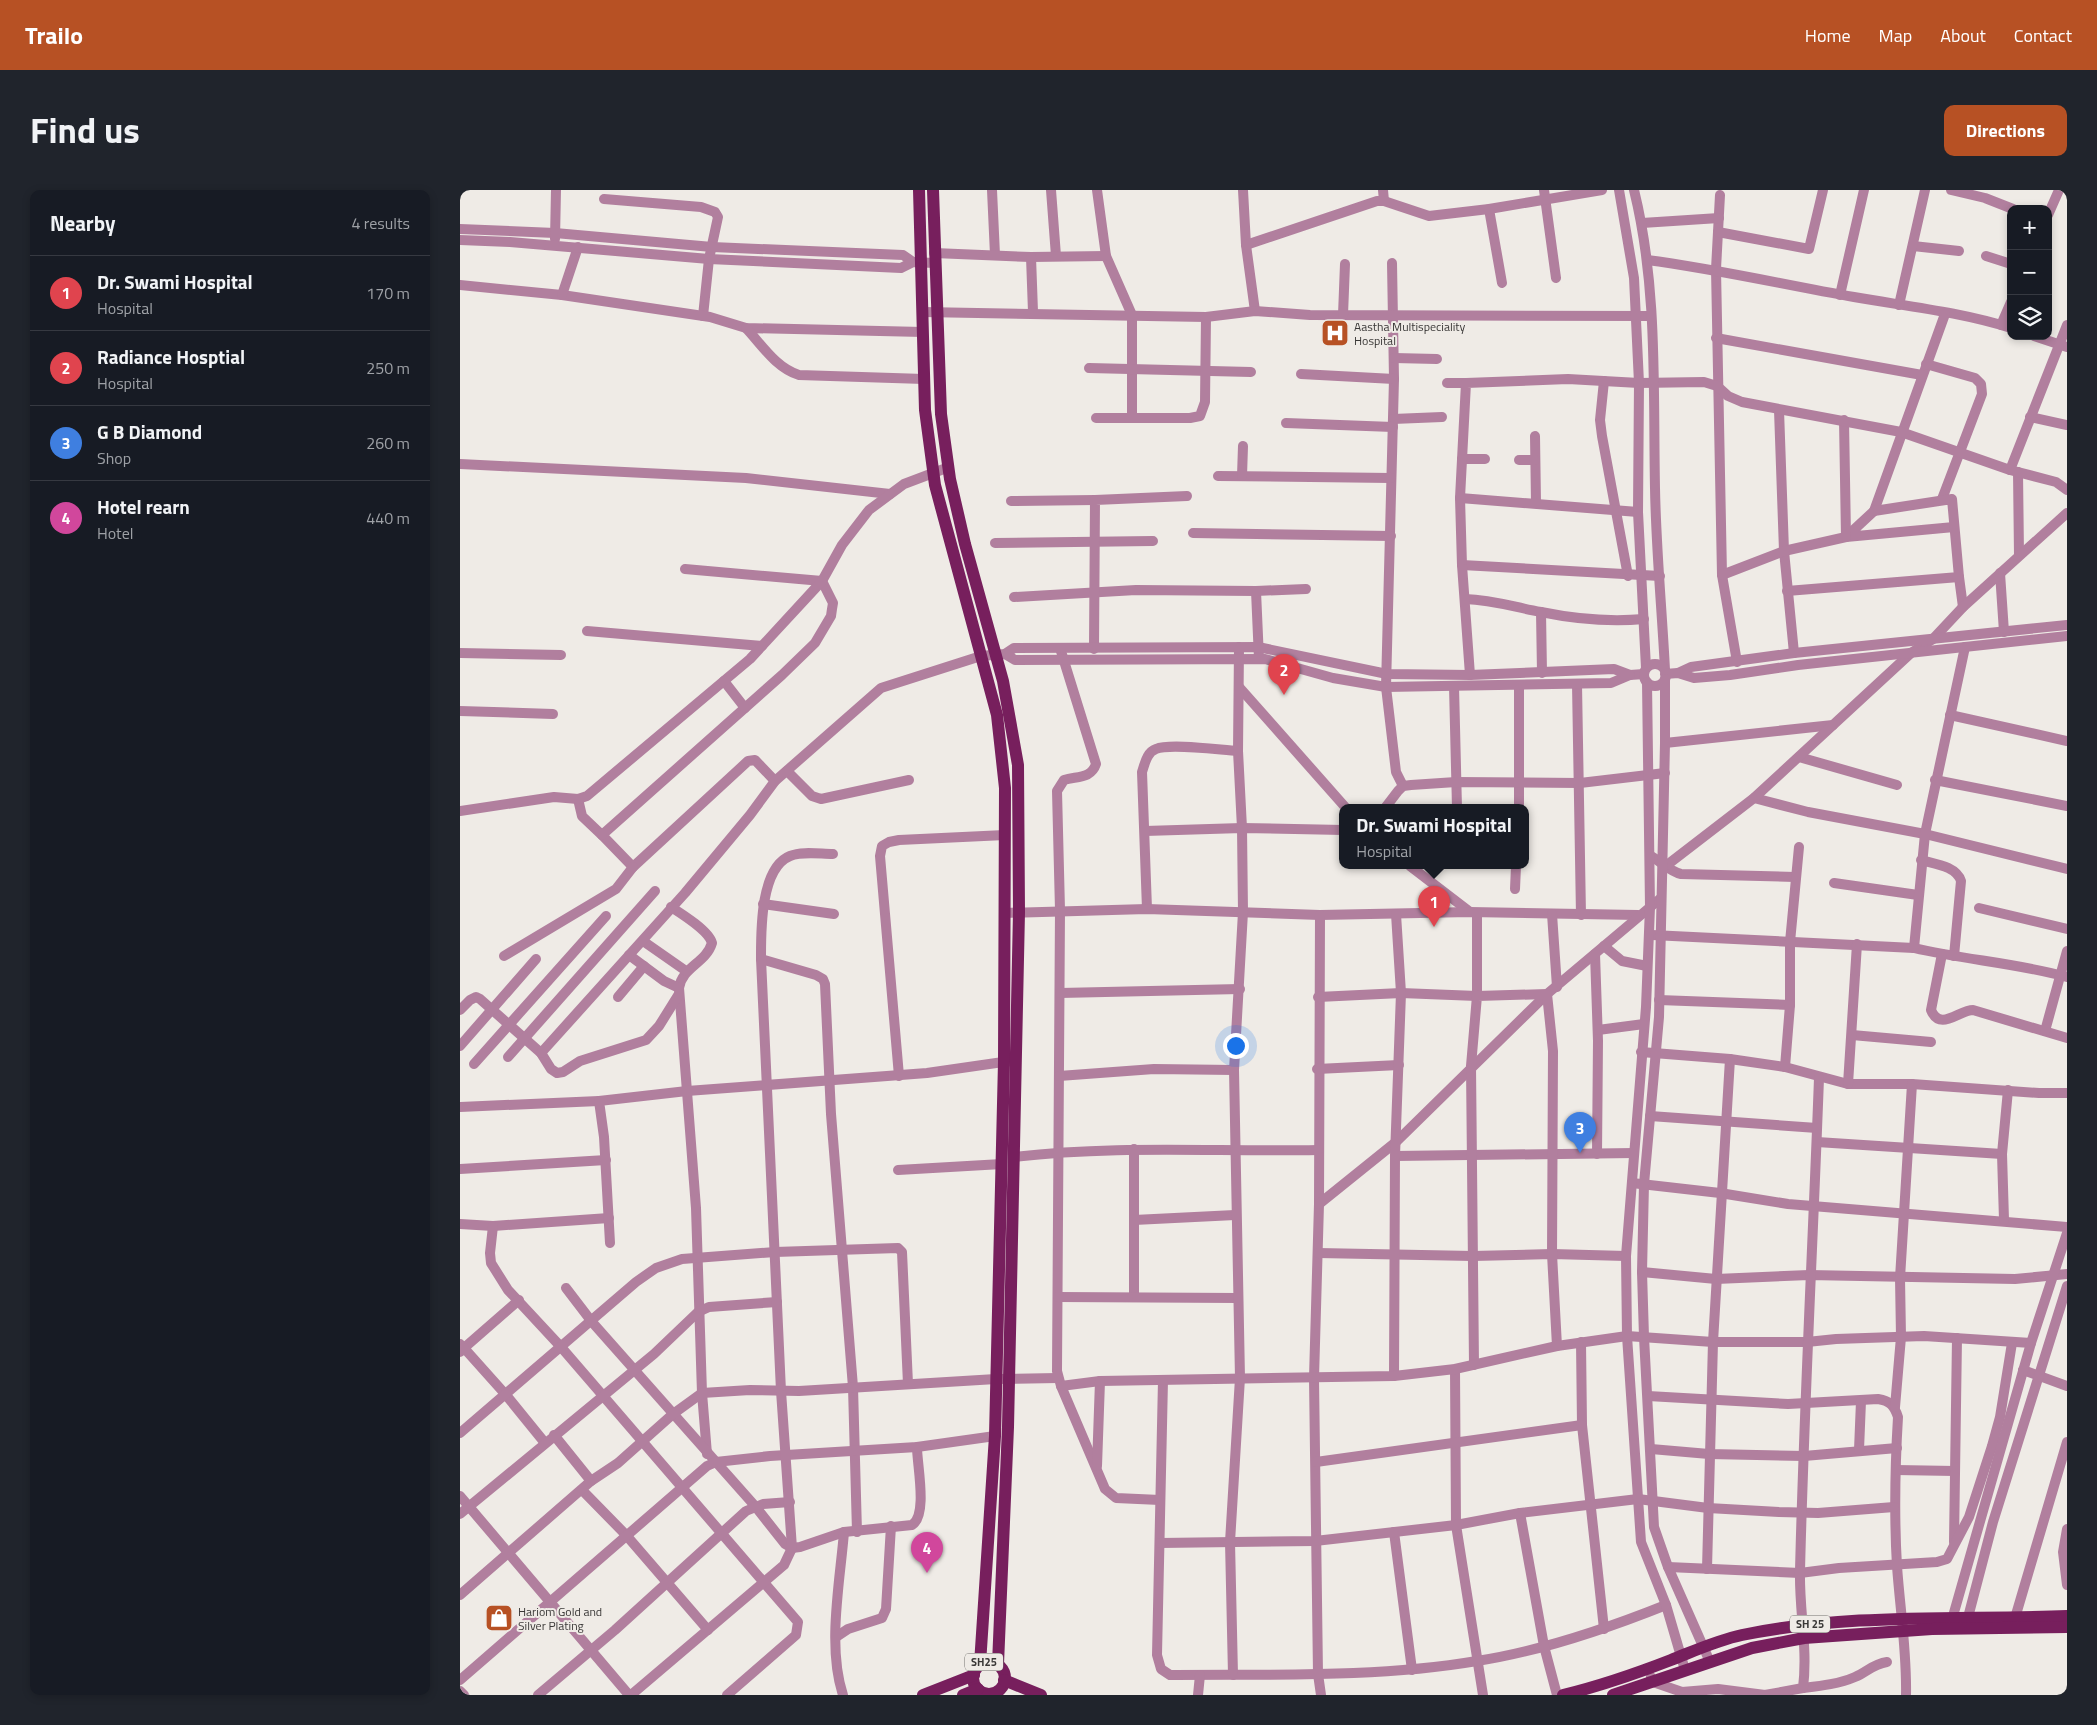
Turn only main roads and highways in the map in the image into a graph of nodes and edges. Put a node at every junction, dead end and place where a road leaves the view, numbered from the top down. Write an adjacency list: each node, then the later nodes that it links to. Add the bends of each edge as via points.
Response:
1 (917, 190): 3 (main road)
2 (933, 190): 3 (main road)
3 (926, 260): 4 (main road)
4 (929, 312): 5 (main road, via 923,332 924,379 934,479 997,716 1005,788 1004,913); 5 (main road, via 950,473 965,544 1001,655 1018,765 1019,912)
5 (1010, 1061): 6 (main road, via 1002,1164); 6 (main road, via 1014,1157)
6 (1002, 1378): 11 (main road, via 995,1436); 12 (main road)
7 (2067, 1616): 8 (main road, SH 25)
8 (1966, 1623): 9 (main road, SH 25); 10 (main road)
9 (1902, 1626): 19 (main road, SH 25, via 1804,1625 1739,1636 1612,1682); 20 (main road, via 1752,1648)
10 (2067, 1627)
11 (980, 1664): 12 (main road, SH25); 13 (main road, SH25)
12 (998, 1664): 15 (main road, SH25, via 1003,1669)
13 (974, 1676): 14 (main road, SH25); 16 (main road, SH25)
14 (978, 1689): 15 (main road, SH25, via 987,1694); 17 (main road)
15 (1002, 1689): 18 (main road)
16 (923, 1695)
17 (963, 1695)
18 (1041, 1695)
19 (1563, 1695)
20 (1613, 1695)

